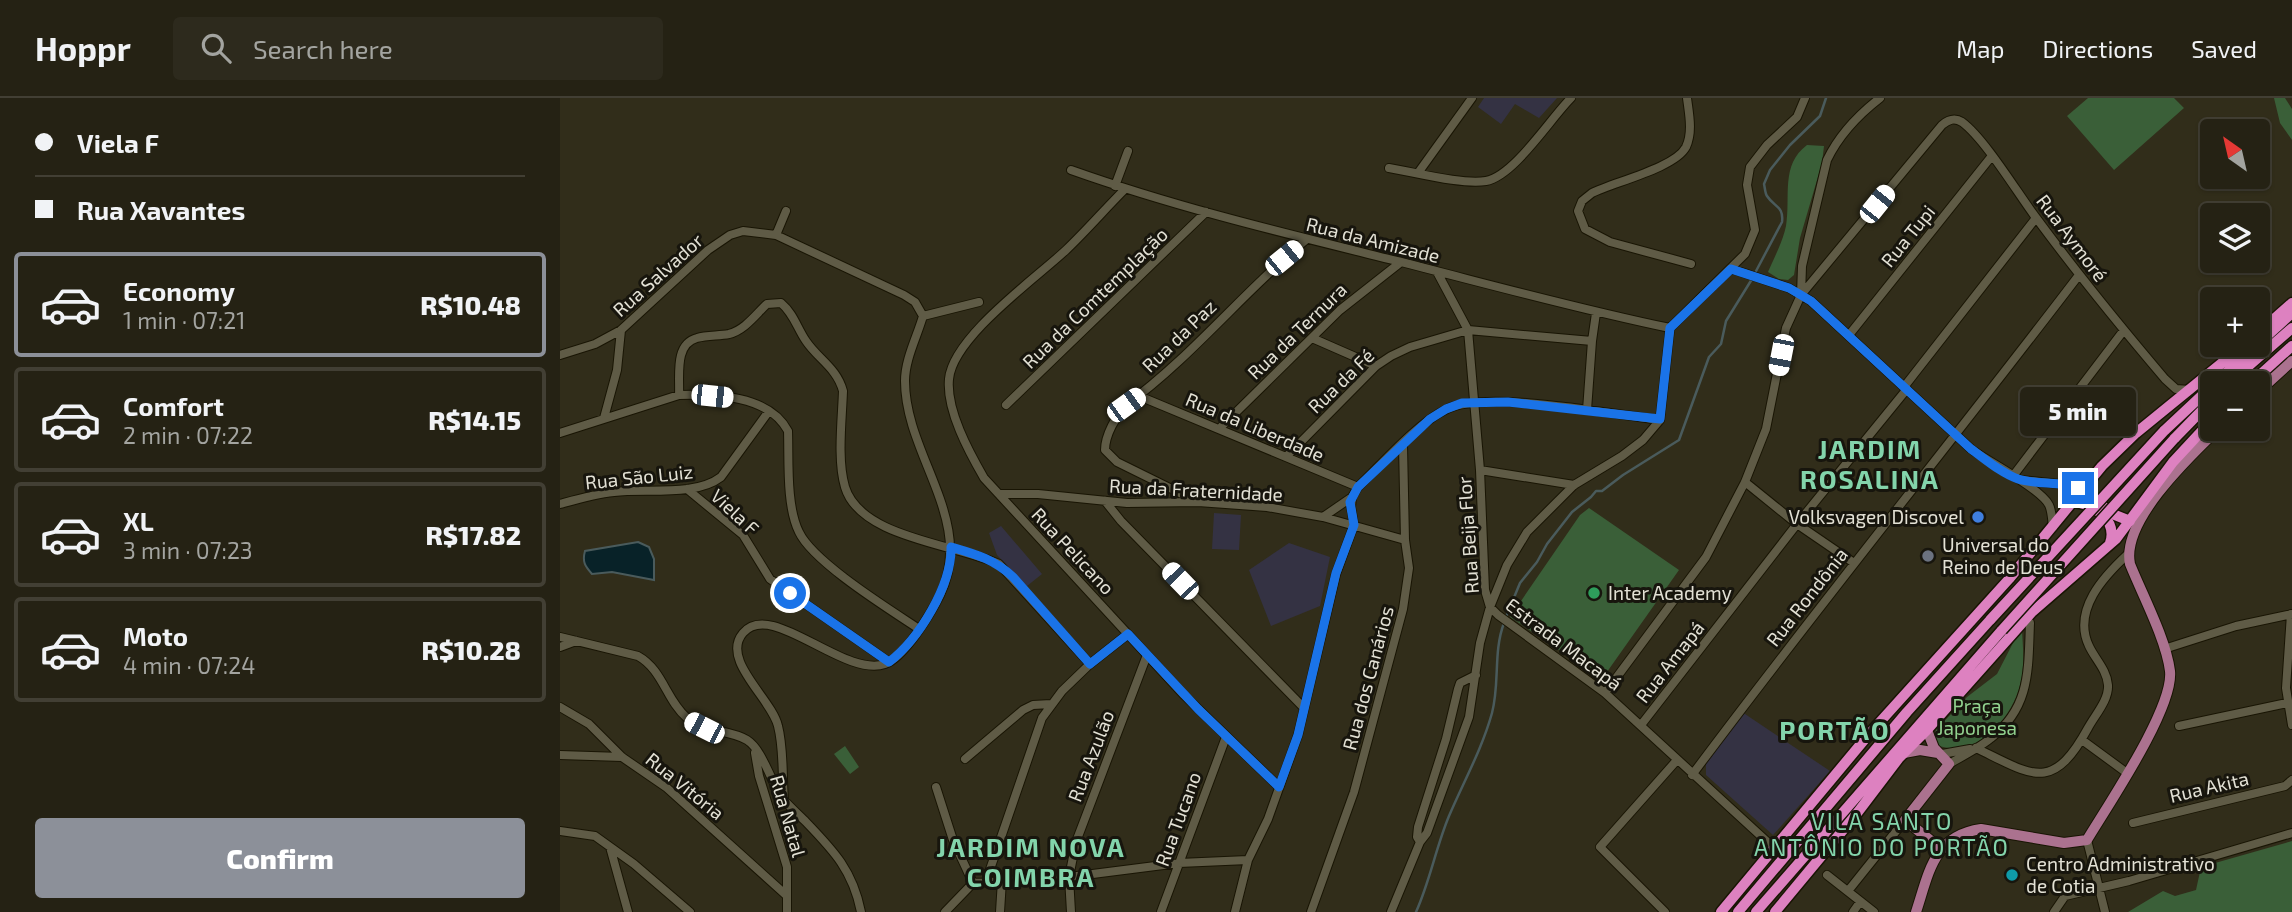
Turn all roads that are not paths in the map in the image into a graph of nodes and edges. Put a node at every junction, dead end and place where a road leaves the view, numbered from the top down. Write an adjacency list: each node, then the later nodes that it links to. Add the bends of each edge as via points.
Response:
1 (1472, 98): 10 (street)
2 (1571, 98): 10 (street, via 1514,164 1489,181)
3 (1687, 98): 19 (street, via 1690,132 1678,157 1592,192 1578,211 1585,229 1610,243)
4 (1805, 98): 20 (street, via 1797,117 1750,167 1755,230 1745,254)
5 (1880, 98): 23 (street, via 1851,125 1827,160 1802,267)
6 (1128, 150): 11 (street)
7 (1991, 157): 15 (street, Rua Aymoré); 23 (street, Rua Aymoré, via 1962,122 1951,120 1942,125); 35 (street, Rua Tupi)
8 (1389, 168): 10 (street)
9 (1071, 170): 11 (street, Rua da Amizade)
10 (1418, 173)
11 (1115, 186): 12 (street, Rua da Amizade)
12 (1125, 189): 14 (street, Rua da Amizade); 76 (street, Rua Pelicano, via 982,325 953,364 949,390 964,441 984,478)
13 (786, 211): 16 (street)
14 (1206, 212): 17 (street, Rua da Amizade); 54 (street, Rua da Comtemplação)
15 (2036, 218): 22 (street, Rua Aymoré); 48 (street, Rua Amapá)
16 (776, 234): 28 (street, Rua Salvador, via 904,295); 32 (street, Rua Salvador, via 743,231 717,242)
17 (1307, 239): 18 (street, Rua da Amizade); 51 (street, Rua da Paz)
18 (1401, 262): 21 (street, Rua da Amizade); 36 (street, Rua da Ternura)
19 (1691, 264)
20 (1731, 269): 23 (street); 30 (street)
21 (1437, 272): 26 (street, Rua da Amizade); 33 (street, Rua Beija Flor)
22 (2080, 275): 34 (street, Rua Aymoré); 64 (street, Rua Rondônia)
23 (1801, 295): 35 (street); 71 (street, via 1786,328 1766,429)
24 (979, 302): 28 (street)
25 (2292, 303): 29 (highway)
26 (1596, 313): 30 (street, Rua da Amizade); 37 (street)
27 (2292, 313): 43 (highway)
28 (923, 316): 92 (street, via 905,383)
29 (2270, 322)
30 (1670, 328): 60 (street)
31 (2292, 328): 44 (highway)
32 (621, 330): 39 (street, Rua Salvador); 59 (street, via 617,370)
33 (1468, 330): 37 (street, Rua da Fé); 42 (street, Rua da Fé, via 1410,347); 53 (street, Rua Beija Flor)
34 (2124, 330): 46 (street, Rua Aymoré); 69 (street)
35 (1849, 335): 48 (street)
36 (1312, 338): 42 (street); 61 (street, Rua da Ternura)
37 (1592, 341): 57 (street)
38 (2292, 346): 45 (highway)
39 (560, 355)
40 (2230, 357): 49 (highway)
41 (2292, 361): 47 (main road)
42 (1376, 366): 67 (street, Rua da Fé)
43 (2229, 371)
44 (2243, 371)
45 (2264, 371)
46 (2165, 379): 49 (street, via 2176,389); 55 (street, via 2171,391)
47 (2270, 381)
48 (1906, 388): 64 (street); 87 (street, Rua Amapá)
49 (2190, 390): 55 (highway)
50 (679, 395): 56 (street, via 741,400); 59 (street); 92 (street, via 680,355 690,340 731,333 767,304 781,303 810,347 840,380 842,472 854,505 895,531)
51 (1139, 396): 61 (street, Rua da Liberdade); 80 (street, Rua da Paz, via 1120,412 1105,450 1117,462)
52 (2200, 398): 167 (highway, bridge, via 2164,431 1906,712)
53 (1474, 401): 57 (street); 66 (street, via 1446,409); 68 (street, Rua Beija Flor)
54 (1006, 405)
55 (2169, 406): 70 (highway)
56 (769, 411): 74 (street, Rua São Luiz, via 721,477); 98 (street, via 788,431 793,511 808,547)
57 (1587, 411): 60 (street)
58 (2200, 412): 168 (highway, bridge)
59 (604, 418): 62 (street)
60 (1660, 419): 72 (street, via 1622,456)
61 (1220, 428): 67 (street, Rua da Liberdade)
62 (560, 433)
63 (2200, 433): 86 (highway)
64 (1957, 435): 69 (street); 94 (street, Rua Rondônia)
65 (2207, 441): 93 (main road, via 2158,493 2137,527)
66 (1403, 445): 73 (street); 90 (street, Rua dos Canários)
67 (1286, 456): 73 (street, Rua da Liberdade)
68 (1480, 470): 72 (street); 95 (street, Rua Beija Flor, via 1485,590)
69 (2017, 478): 75 (street); 89 (street, via 2050,505)
70 (2091, 479): 75 (highway); 78 (highway)
71 (1745, 482): 87 (street); 108 (street, via 1706,557)
72 (1574, 485): 95 (street, via 1527,532)
73 (1358, 487): 77 (street)
74 (687, 489): 83 (street, Rua São Luiz, via 610,492); 105 (street, Viela F, via 743,535 770,579)
75 (2081, 490): 78 (highway); 81 (highway)
76 (999, 494): 79 (street, Rua da Fraternidade); 99 (street, Rua Pelicano)
77 (1352, 496): 84 (street); 88 (street)
78 (2094, 499): 86 (highway)
79 (1105, 501): 82 (street, Rua da Fraternidade); 85 (street)
80 (1198, 502): 82 (street, Rua da Fraternidade); 84 (street, Rua da Fraternidade)
81 (2072, 502): 89 (highway); 91 (highway, via 2085,504 2110,522)
82 (1127, 503): 85 (street)
83 (560, 505)
84 (1323, 517): 88 (street, Rua da Fraternidade)
85 (1121, 521): 112 (street)
86 (2130, 521): 91 (highway)
87 (1797, 524): 94 (street); 113 (street, Rua Amapá)
88 (1354, 525): 90 (street, Rua da Fraternidade); 112 (street, via 1336,573)
89 (2053, 527): 141 (highway)
90 (1405, 540): 163 (street, Rua dos Canários, via 1409,568 1403,609 1354,792)
91 (2109, 545): 97 (highway)
92 (951, 547): 98 (street, via 943,586); 106 (street, via 999,564)
93 (2128, 554): 103 (main road); 118 (street, via 2109,571 2088,606 2087,643 2108,684)
94 (1854, 563): 129 (street, Rua Rondônia)
95 (1490, 607): 107 (street, Rua Beija Flor); 108 (street, Estrada Macapá)
96 (2292, 614): 103 (street); 109 (street)
97 (2031, 618): 116 (highway); 120 (street, via 2027,677 2018,709)
98 (919, 629): 105 (street)
99 (1128, 634): 104 (street, Rua Pelicano); 106 (street)
100 (560, 636): 101 (street)
101 (576, 641): 102 (street); 119 (street, via 649,662 675,707 689,720)
102 (560, 647)
103 (2164, 649): 128 (main road, via 2170,671 2165,703)
104 (1147, 655): 117 (street, Rua Pelicano); 146 (street, Rua Azulão, via 1076,842)
105 (889, 662): 133 (street, via 855,664 765,624 744,632 737,655 779,727)
106 (1090, 664): 110 (street)
107 (1476, 675): 139 (street, Rua Beija Flor, via 1463,740); 139 (street, via 1458,689 1418,827)
108 (1605, 693): 113 (street, Estrada Macapá)
109 (2287, 703): 114 (street); 115 (street)
110 (1051, 704): 125 (street, via 1023,710); 148 (street, via 1035,736)
111 (560, 708): 124 (street, Rua Vitória, via 589,724)
112 (1304, 708): 132 (street)
113 (1641, 724): 126 (street, Estrada Macapá)
114 (2292, 724)
115 (2179, 726)
116 (1927, 730): 121 (highway); 122 (main road, via 1934,748)
117 (1226, 737): 132 (street, Rua Pelicano); 144 (street, Rua Tucano)
118 (2082, 740): 120 (street, via 2062,766 2040,774); 128 (street)
119 (755, 746): 133 (street); 152 (street, Rua Natal, via 759,776 787,867)
120 (1976, 748): 122 (street); 127 (street)
121 (1904, 753): 122 (main road); 169 (highway)
122 (1942, 754): 127 (main road)
123 (560, 755): 124 (street)
124 (622, 757): 152 (street, Rua Vitória, via 667,788)
125 (965, 759)
126 (1676, 761): 129 (street, Estrada Macapá); 165 (street, via 1600,847)
127 (1949, 764): 134 (main road)
128 (2127, 773): 138 (main road)
129 (1692, 775): 141 (street, Estrada Macapá)
130 (2292, 780): 135 (street, Rua Akita, via 2285,786)
131 (936, 787): 149 (street, via 953,840)
132 (1279, 787): 143 (street)
133 (784, 800): 157 (street, via 835,852 849,875)
134 (1905, 820): 142 (main road); 151 (street)
135 (2133, 823)
136 (560, 831): 140 (street, via 595,836)
137 (2292, 833): 150 (street)
138 (2087, 840): 142 (main road, via 2064,843 1982,829 1958,836); 150 (street)
139 (1420, 842): 164 (street, Rua Beija Flor)
140 (610, 847): 154 (street); 155 (street)
141 (1774, 848): 166 (highway)
142 (1940, 848): 172 (main road)
143 (1248, 860): 144 (street); 162 (street)
144 (1179, 863): 146 (street); 161 (street, Rua Tucano)
145 (1827, 875): 151 (street)
146 (1069, 877): 147 (street); 160 (street, Rua Azulão)
147 (1002, 880): 148 (street); 159 (street)
148 (986, 881): 149 (street)
149 (974, 883): 158 (street)
150 (2097, 888): 173 (street, via 2065,896); 174 (street)
151 (1848, 891): 153 (street)
152 (786, 895): 156 (street, Rua Natal)
153 (1860, 902): 170 (street); 171 (street)
154 (628, 912)
155 (690, 912)
156 (788, 912)
157 (861, 912)
158 (945, 912)
159 (999, 912)
160 (1071, 912)
161 (1161, 912)
162 (1235, 912)
163 (1311, 912)
164 (1391, 912)
165 (1665, 912)
166 (1721, 912)
167 (1738, 912)
168 (1756, 912)
169 (1775, 912)
170 (1853, 912)
171 (1874, 912)
172 (1916, 912)
173 (2054, 912)
174 (2105, 912)

